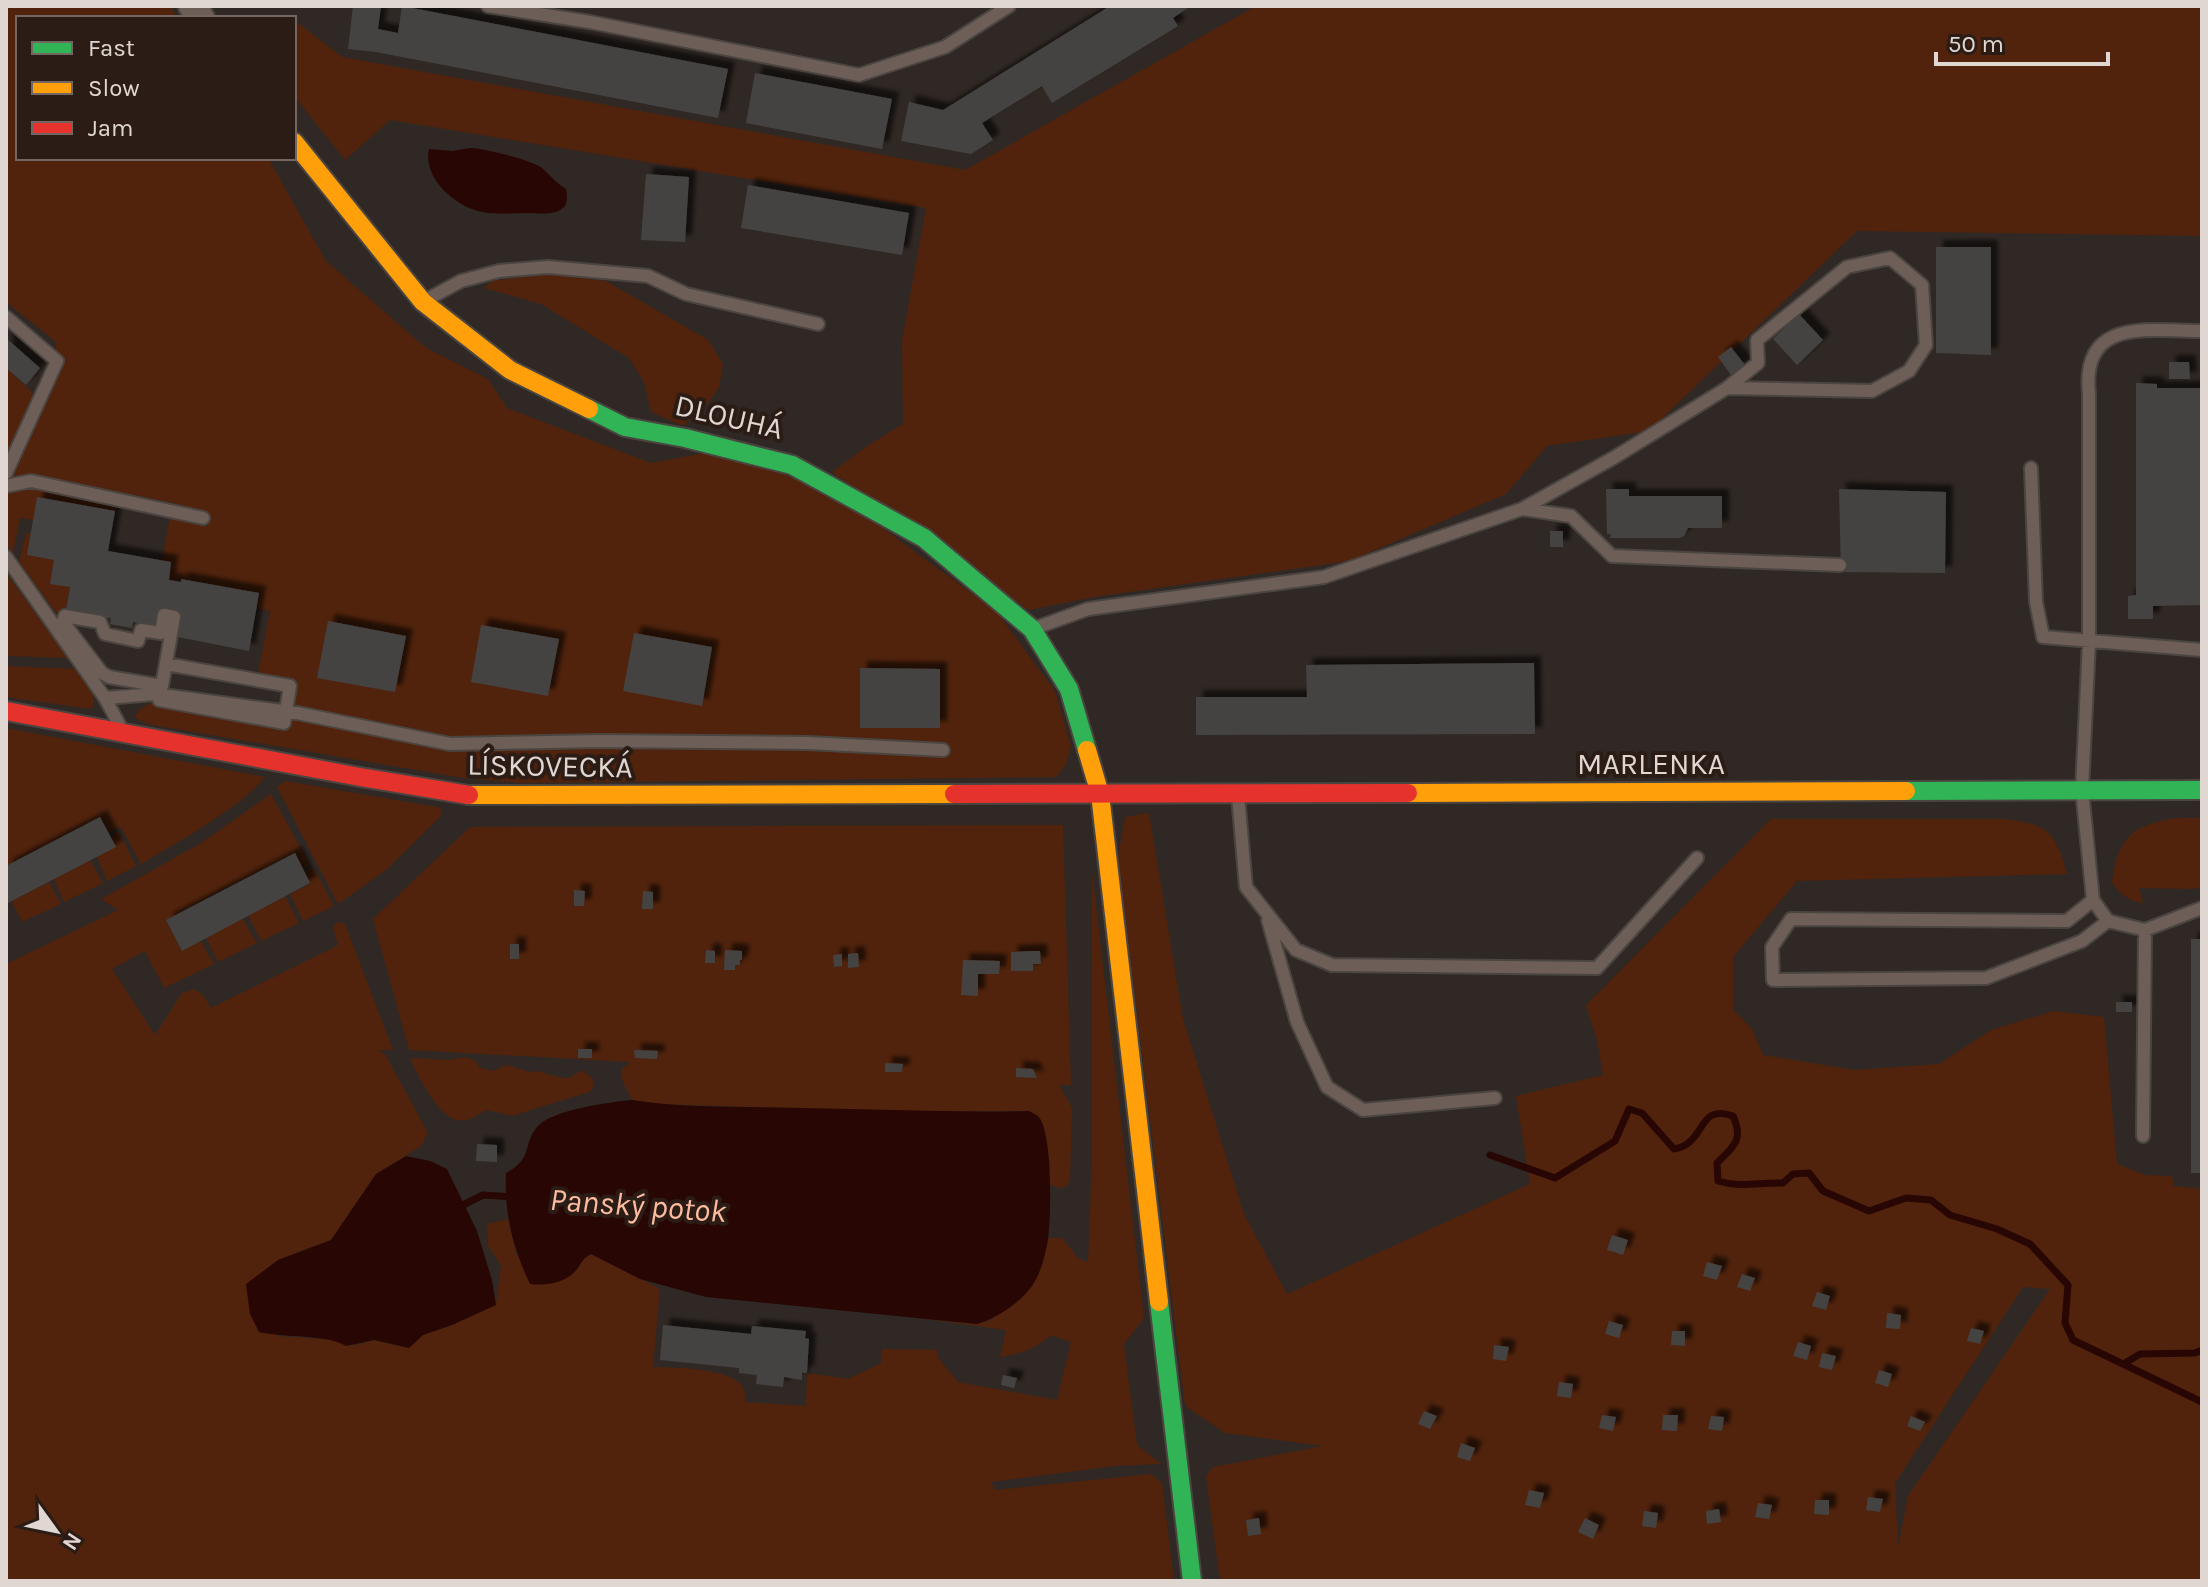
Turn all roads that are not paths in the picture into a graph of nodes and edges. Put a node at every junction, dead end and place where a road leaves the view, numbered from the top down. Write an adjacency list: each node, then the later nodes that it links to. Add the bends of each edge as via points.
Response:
1 (488, 6): 2 (lane, via 859,75 945,47)
2 (1009, 6)
3 (296, 144): 4 (main road, DLOUHÁ)
4 (423, 302): 6 (lane, via 461,281 548,267 648,276 686,294); 16 (main road, DLOUHÁ, via 510,370 625,427 792,465 924,538)
5 (6, 317): 10 (lane, via 57,361)
6 (818, 324)
7 (2202, 331): 17 (lane, via 2125,331 2092,354 2087,373)
8 (1727, 388): 8 (lane, via 1872,391 1909,371 1926,345 1922,285 1890,258 1847,267 1757,340 1758,363); 12 (lane)
9 (2031, 468): 17 (lane, via 2036,602 2043,637)
10 (6, 473)
11 (6, 486): 13 (lane, via 31,481)
12 (1522, 509): 15 (lane, via 1571,516 1612,556); 16 (lane, via 1324,577 1088,609)
13 (203, 518)
14 (6, 557): 21 (lane)
15 (1840, 565)
16 (1032, 629): 29 (main road, DLOUHÁ, via 1069,689)
17 (2089, 642): 18 (lane); 26 (lane)
18 (2202, 650)
19 (166, 664): 20 (lane); 20 (lane, via 174,617 164,615 161,633 141,630 138,641 105,634 100,622 65,616 63,622 102,673); 23 (lane, via 290,686)
20 (161, 691): 21 (lane); 23 (lane)
21 (105, 698): 24 (lane)
22 (6, 711): 24 (main road, LÍSKOVECKÁ)
23 (286, 712): 25 (lane, via 450,744 800,743)
24 (123, 731): 29 (main road, LÍSKOVECKÁ, via 478,796)
25 (943, 750)
26 (2082, 790): 27 (main road, MARLENKA); 28 (main road, MARLENKA); 31 (lane)
27 (2202, 790)
28 (1238, 793): 29 (main road, MARLENKA); 33 (lane, via 1246,887)
29 (1100, 794): 38 (main road, DLOUHÁ)
30 (1697, 858): 33 (lane, via 1597,968 1332,965 1296,950)
31 (2093, 900): 34 (lane); 34 (lane, via 2067,921 1791,919 1772,947 1773,980 1986,978 2082,941)
32 (2202, 908): 35 (lane)
33 (1267, 917): 36 (lane, via 1297,1022 1327,1087 1363,1110)
34 (2108, 921): 35 (lane)
35 (2145, 930): 37 (lane)
36 (1495, 1098)
37 (2143, 1136)
38 (1192, 1581)

